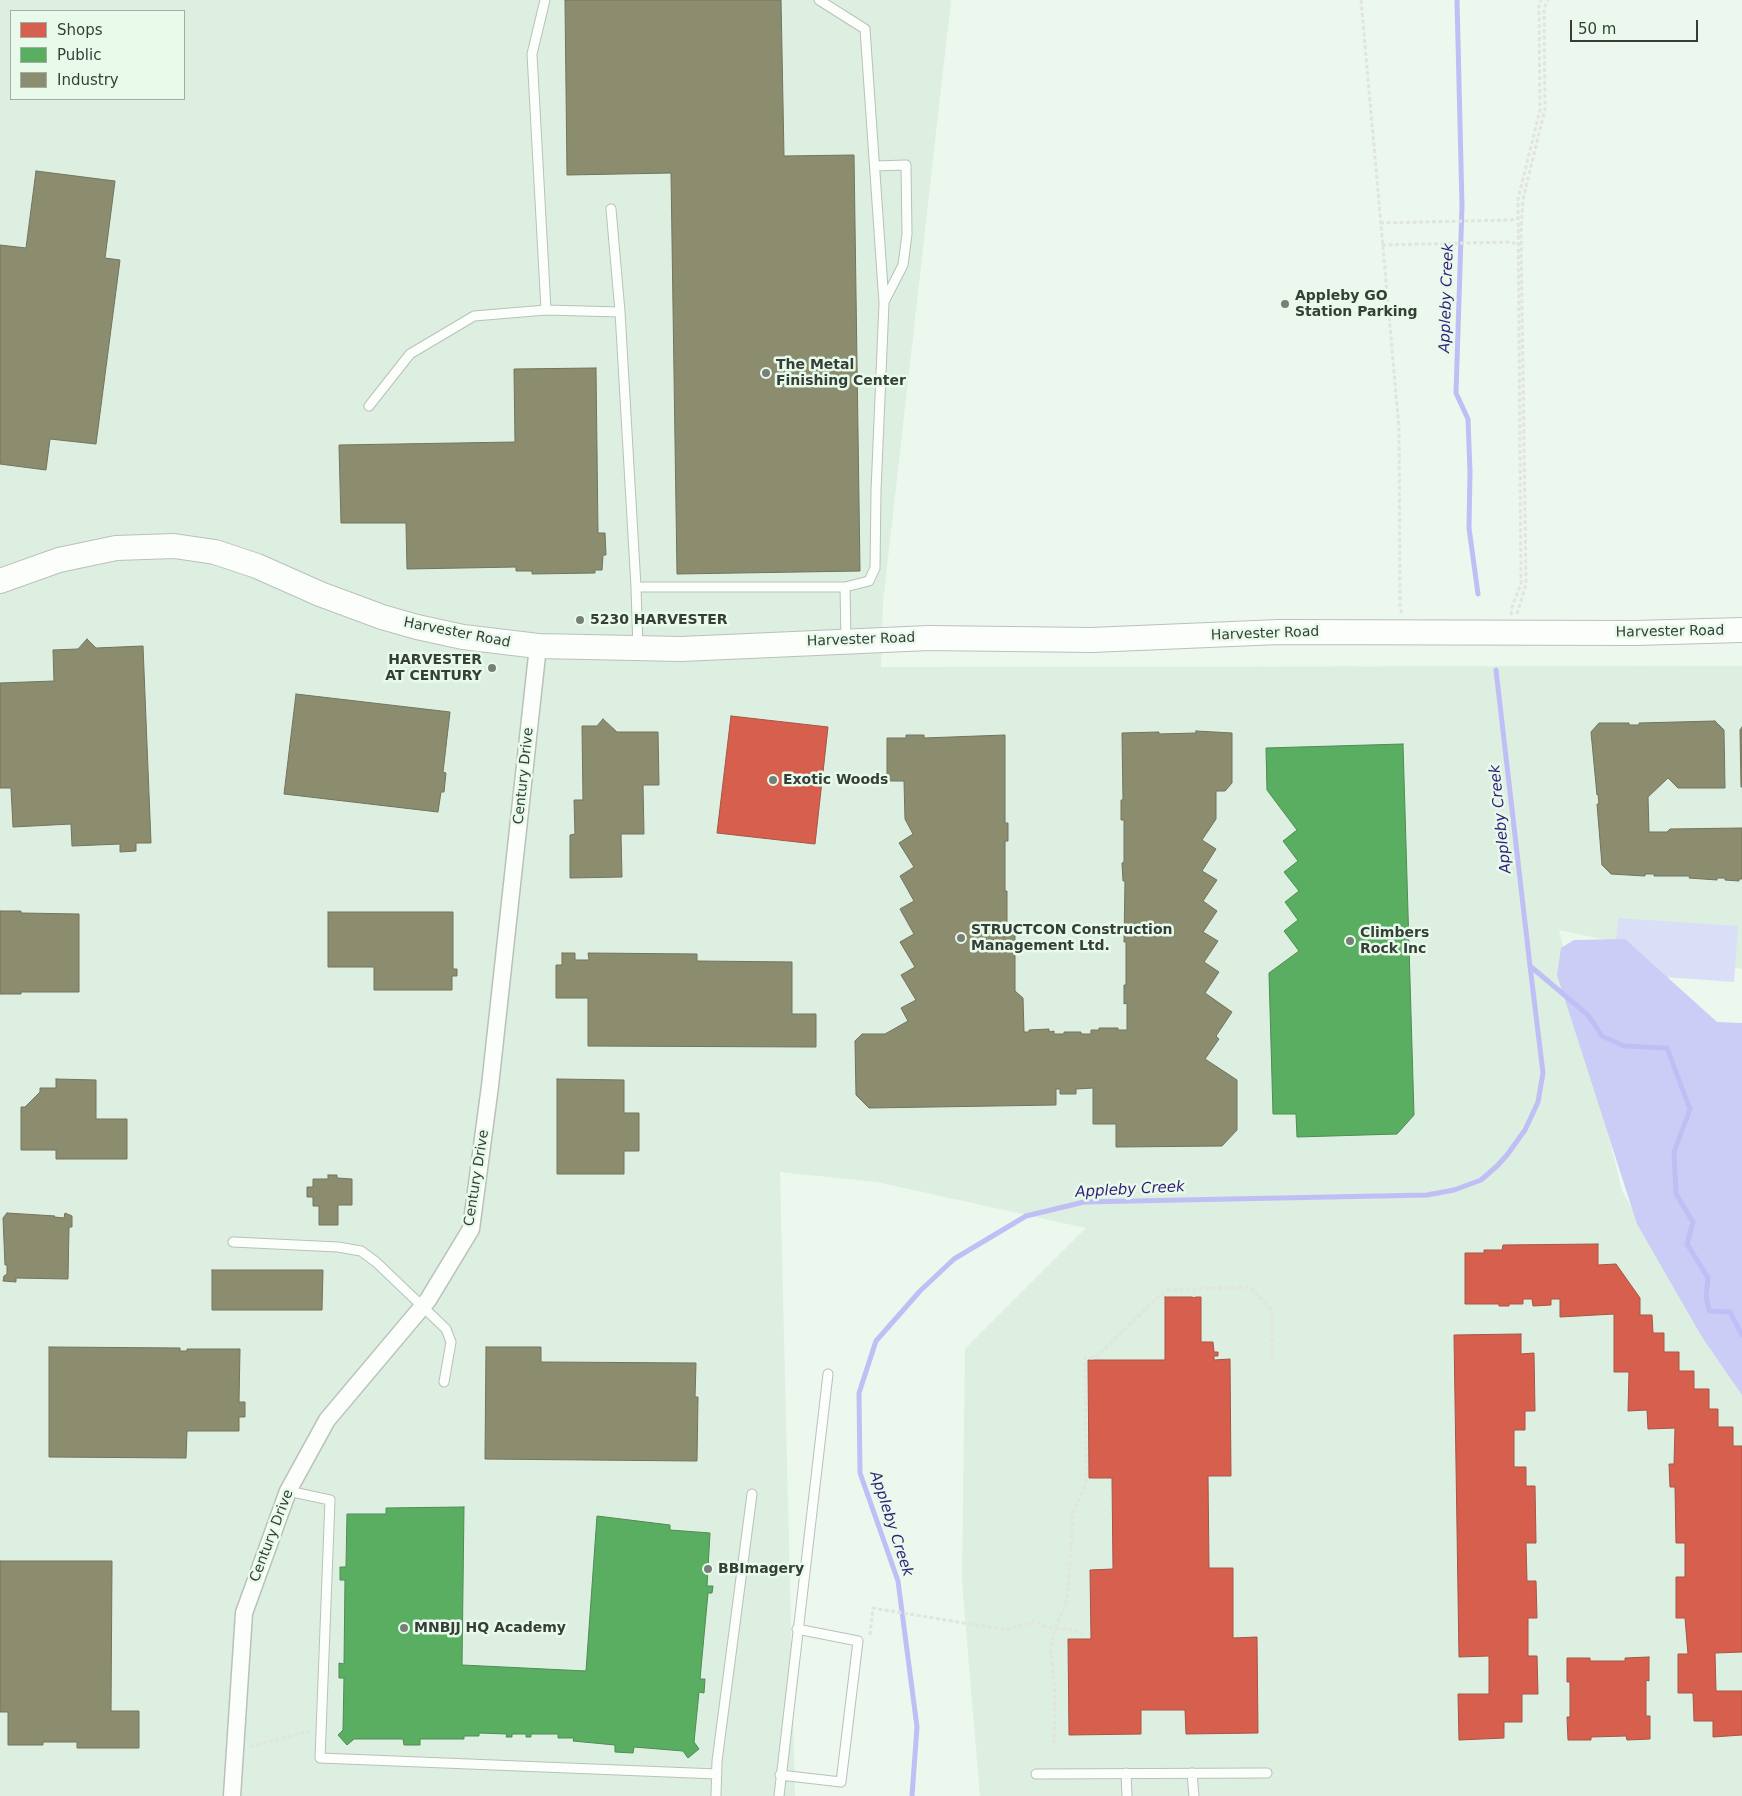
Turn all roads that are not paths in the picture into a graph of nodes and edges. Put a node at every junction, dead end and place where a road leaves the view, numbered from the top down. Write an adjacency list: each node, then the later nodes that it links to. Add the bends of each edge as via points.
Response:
1 (545, 0): 6 (lane, via 532,54)
2 (819, 0): 3 (lane, via 865,29)
3 (874, 166): 5 (lane); 5 (lane, via 906,164 907,234 903,266)
4 (611, 209): 7 (lane)
5 (884, 303): 11 (lane, via 875,568 869,581)
6 (546, 310): 7 (lane); 8 (lane, via 474,316 410,354)
7 (620, 312): 10 (lane)
8 (369, 406)
9 (0, 582): 14 (main road, Harvester Road, via 60,560 116,548 174,546 215,552 257,566 320,594 417,627 463,637)
10 (636, 587): 11 (lane); 15 (lane)
11 (845, 587): 13 (lane)
12 (1742, 630): 13 (main road, Harvester Road, via 1635,633 1279,632 1091,640 928,638)
13 (846, 641): 15 (main road, Harvester Road, via 683,649)
14 (538, 646): 15 (main road, Harvester Road); 17 (street, Century Drive, via 490,1086 471,1229)
15 (638, 648)
16 (234, 1242): 17 (lane, via 361,1251)
17 (422, 1305): 19 (lane, via 446,1330 451,1342); 20 (street, Century Drive, via 327,1420)
18 (828, 1374): 22 (lane)
19 (444, 1382)
20 (288, 1491): 26 (lane, via 330,1500 320,1758); 29 (street, Century Drive, via 244,1613)
21 (752, 1494): 26 (lane)
22 (797, 1629): 28 (lane); 28 (lane, via 858,1641 841,1782)
23 (1126, 1773): 24 (lane); 27 (lane); 32 (lane)
24 (1192, 1773): 25 (lane); 33 (lane)
25 (1267, 1773)
26 (717, 1774): 30 (lane)
27 (1036, 1774)
28 (780, 1775): 31 (lane)
29 (232, 1796)
30 (716, 1796)
31 (779, 1796)
32 (1127, 1796)
33 (1194, 1796)

